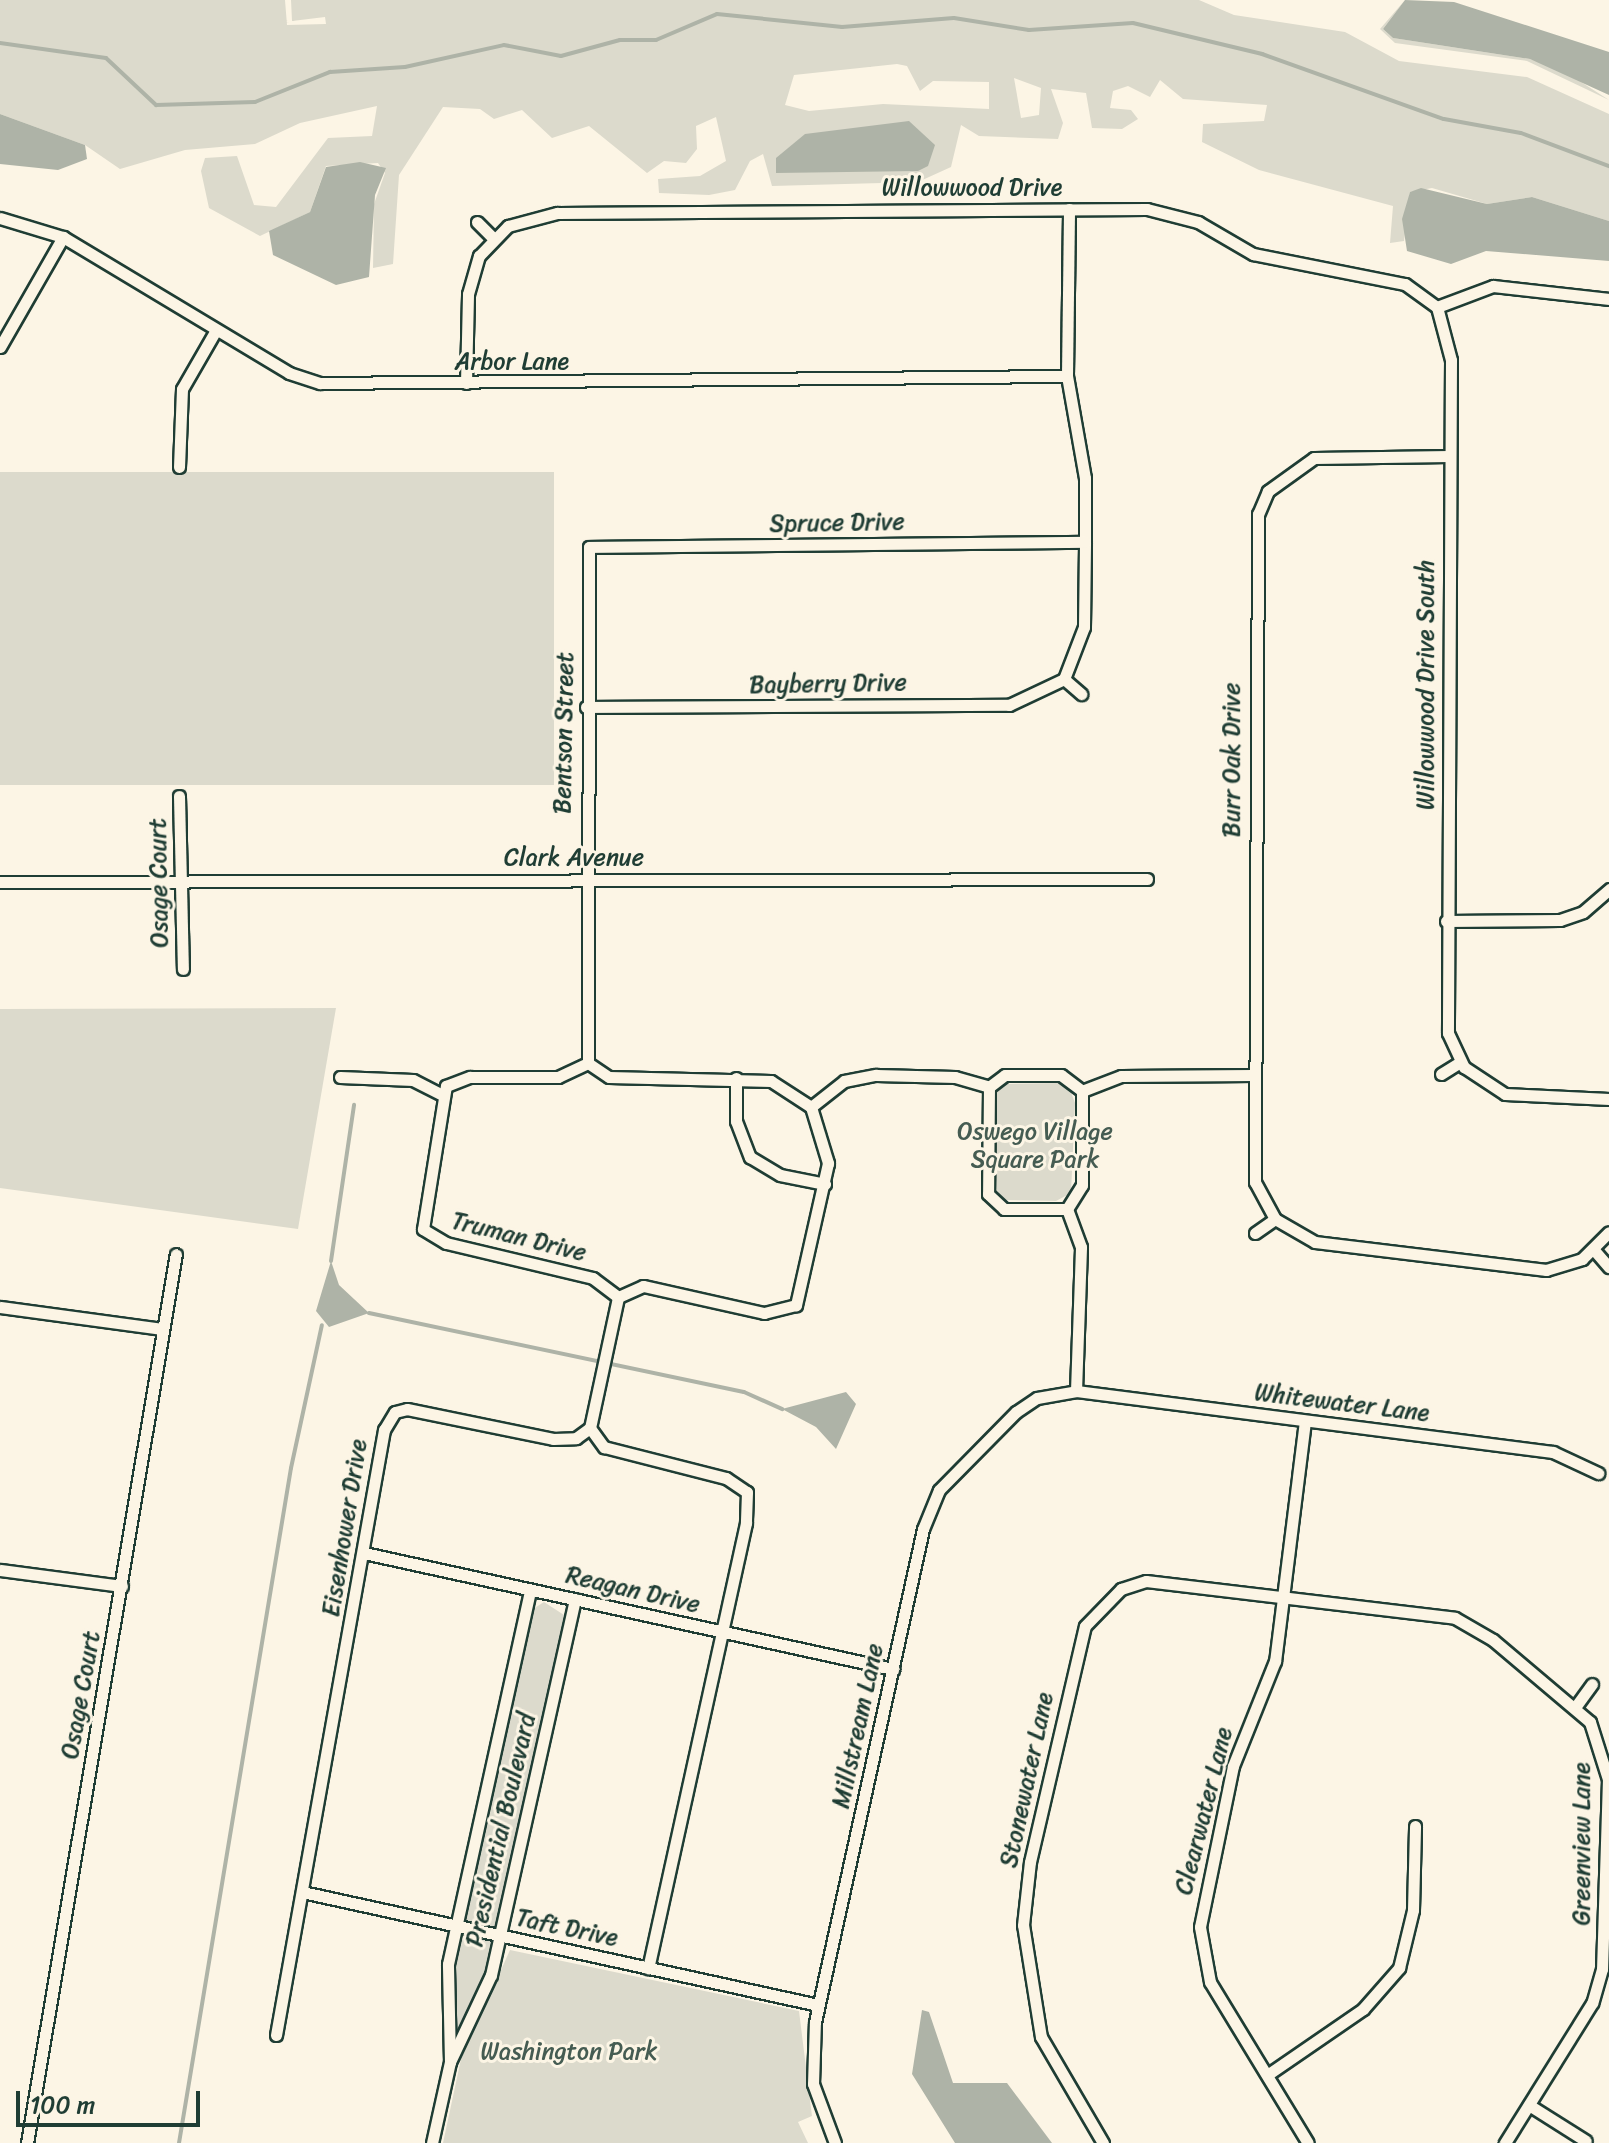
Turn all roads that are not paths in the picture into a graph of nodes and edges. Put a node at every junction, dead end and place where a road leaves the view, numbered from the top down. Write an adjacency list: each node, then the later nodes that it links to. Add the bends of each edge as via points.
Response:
1 (1069, 209): 5 (street, Willowwood Drive, via 557,213 523,220); 7 (street, Willowwood Drive, via 1164,211 1253,254 1376,275); 10 (street)
2 (0, 218): 4 (street, Arbor Lane)
3 (477, 222): 5 (street)
4 (63, 237): 8 (street, Arbor Lane); 9 (street)
5 (493, 238): 11 (street, via 468,294)
6 (1609, 299): 7 (street, via 1493,286)
7 (1437, 307): 12 (street, Willowwood Drive South, via 1451,360)
8 (216, 330): 11 (street, Arbor Lane, via 320,383); 13 (street, via 182,389)
9 (0, 347)
10 (1067, 376): 11 (street, Arbor Lane); 14 (street, via 1085,478)
11 (466, 383)
12 (1449, 456): 25 (street, Willowwood Drive South); 30 (street, Burr Oak Drive, via 1314,458 1268,491 1258,514)
13 (179, 467)
14 (1085, 542): 15 (street, Spruce Drive); 16 (street, via 1084,627)
15 (589, 547): 18 (street, Bentson Street)
16 (1064, 679): 17 (street); 18 (street, Bayberry Drive, via 1009,705)
17 (1081, 694)
18 (586, 707): 21 (street, Bentson Street)
19 (179, 796): 23 (street, Osage Court)
20 (1147, 879): 21 (street, Clark Avenue)
21 (584, 880): 23 (street, Clark Avenue); 28 (street, Bentson Street)
22 (0, 882): 23 (street, Clark Avenue)
23 (182, 882): 26 (street, Osage Court)
24 (1606, 898): 25 (street, via 1560,920)
25 (1446, 921): 27 (street, Willowwood Drive South, via 1446,1014)
26 (183, 969)
27 (1460, 1062): 29 (street); 36 (street, via 1505,1094)
28 (588, 1063): 32 (street, via 609,1077); 35 (street, via 558,1077 457,1079)
29 (1441, 1074)
30 (1253, 1075): 34 (street, via 1121,1076); 40 (street, Burr Oak Drive, via 1253,1171)
31 (340, 1077): 35 (street, via 413,1080)
32 (736, 1078): 37 (street, via 771,1081); 38 (street, via 736,1121 750,1157 780,1175)
33 (989, 1087): 34 (street, via 1005,1075 1061,1075); 37 (street, via 938,1075 859,1077); 39 (street, via 988,1194 1004,1209)
34 (1082, 1091): 39 (street, via 1082,1185)
35 (440, 1094): 46 (street, Truman Drive, via 421,1217 431,1238 578,1272)
36 (1609, 1099)
37 (811, 1107): 38 (street, via 827,1145)
38 (825, 1184): 46 (street, via 802,1294 787,1312 643,1286)
39 (1067, 1209): 49 (street, via 1081,1247)
40 (1275, 1219): 42 (street); 43 (street, via 1315,1242 1523,1269 1560,1267)
41 (1609, 1232): 43 (street)
42 (1255, 1233)
43 (1594, 1250): 45 (street)
44 (176, 1254): 48 (street, Osage Court)
45 (1609, 1267)
46 (618, 1297): 51 (street)
47 (0, 1307): 48 (street)
48 (163, 1329): 55 (street, Osage Court)
49 (1076, 1391): 50 (street, Whitewater Lane); 60 (street, Millstream Lane, via 1037,1398 1016,1412 939,1490)
50 (1305, 1421): 52 (street, Whitewater Lane, via 1553,1452); 57 (street, Clearwater Lane)
51 (590, 1428): 53 (street, Eisenhower Drive, via 576,1438 553,1439 395,1412 384,1430); 59 (street, via 604,1447 726,1478 747,1492)
52 (1598, 1473)
53 (364, 1553): 56 (street, Reagan Drive); 64 (street, Eisenhower Drive)
54 (0, 1570): 55 (street)
55 (122, 1586): 74 (street, Osage Court)
56 (530, 1590): 58 (street, Reagan Drive); 65 (street, Presidential Boulevard)
57 (1283, 1595): 62 (street, Greenview Lane, via 1455,1618); 71 (street, Clearwater Lane, via 1275,1661 1233,1766 1200,1927 1210,1982); 77 (street, Stonewater Lane, via 1146,1581 1099,1606 1083,1632 1030,1862 1023,1925 1041,2037)
58 (575, 1599): 59 (street, Reagan Drive); 66 (street, Presidential Boulevard)
59 (722, 1632): 60 (street, Reagan Drive); 67 (street)
60 (893, 1669): 68 (street, Millstream Lane)
61 (1592, 1684): 62 (street)
62 (1576, 1706): 72 (street, Greenview Lane, via 1606,1759 1602,1969 1592,2003)
63 (1415, 1826): 71 (street, via 1413,1910 1399,1968 1363,2009)
64 (307, 1893): 65 (street, Taft Drive); 69 (street, Eisenhower Drive)
65 (457, 1927): 66 (street, Taft Drive); 70 (street, Presidential Boulevard, via 445,1988)
66 (500, 1936): 67 (street, Taft Drive); 70 (street, Presidential Boulevard, via 485,2000)
67 (648, 1968): 68 (street, Taft Drive)
68 (818, 2005): 76 (street, Millstream Lane, via 813,2084)
69 (276, 2035)
70 (450, 2062): 75 (street, Presidential Boulevard)
71 (1270, 2073): 78 (street, Clearwater Lane)
72 (1529, 2105): 73 (street); 79 (street, Greenview Lane)
73 (1586, 2141)
74 (27, 2143)
75 (432, 2143)
76 (835, 2143)
77 (1103, 2143)
78 (1308, 2143)
79 (1505, 2143)

